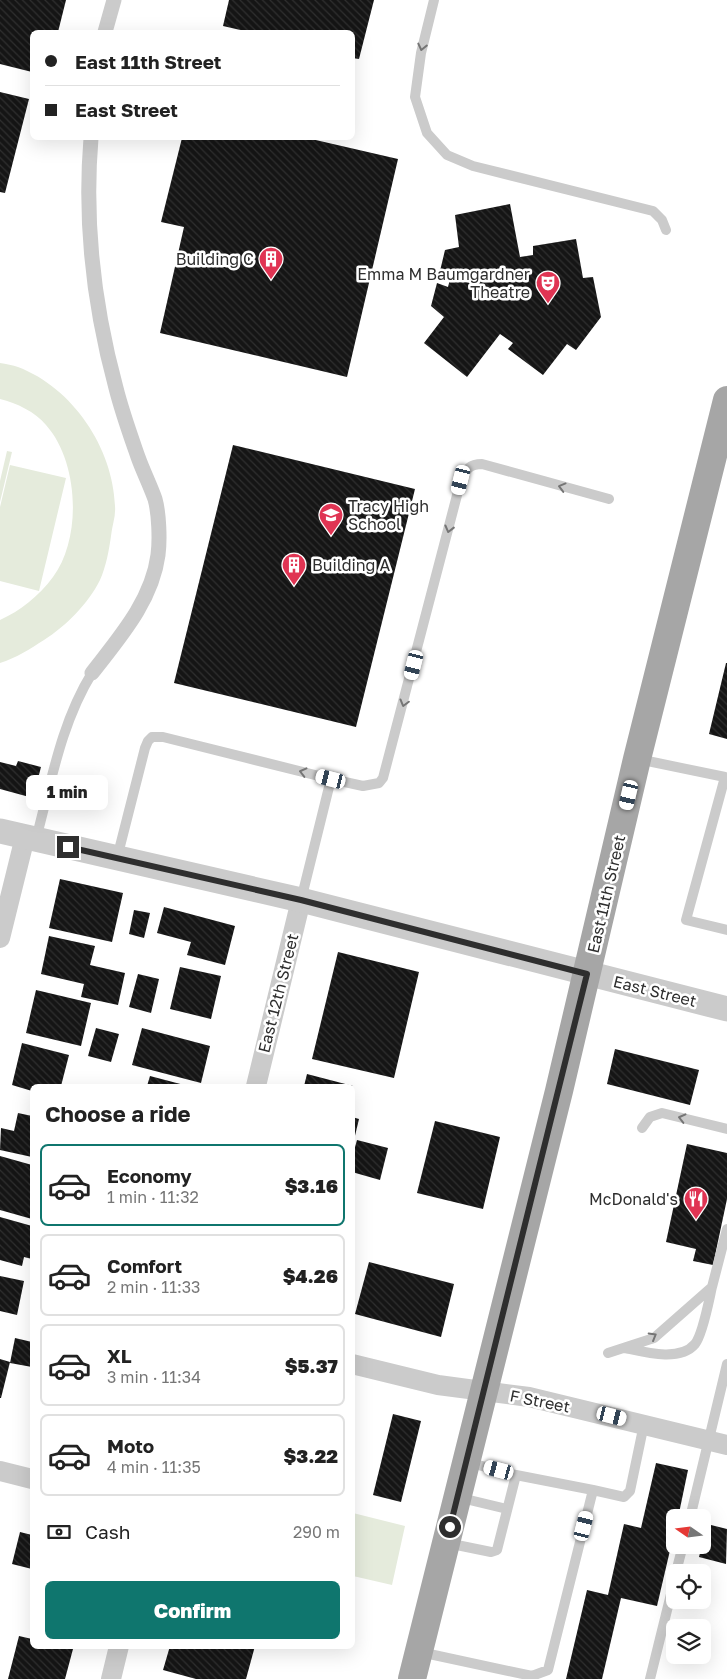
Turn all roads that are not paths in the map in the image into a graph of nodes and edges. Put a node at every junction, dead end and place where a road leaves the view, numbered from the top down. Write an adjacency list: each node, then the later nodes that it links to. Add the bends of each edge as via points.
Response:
1 (114, 0): 3 (street)
2 (434, 0): 5 (lane, one-way to 5, via 421,53 416,97 427,133 446,154 473,166 653,212 662,220)
3 (106, 30)
4 (91, 140): 8 (street, via 92,267 106,352 119,400 155,500 158,530 158,555 153,577 142,601)
5 (666, 230)
6 (727, 400): 9 (main road, East 11th Street)
7 (609, 499): 10 (lane, one-way to 10, via 482,464 465,470 386,771 379,783 372,785)
8 (92, 673): 12 (lane, via 69,720)
9 (637, 759): 15 (lane, via 725,777 686,920); 17 (main road, East 11th Street)
10 (331, 779): 13 (lane, one-way to 13, via 152,737); 14 (lane)
11 (0, 831): 12 (street, East Street)
12 (30, 838): 13 (street, East Street); 16 (street)
13 (117, 858): 14 (street, East Street)
14 (301, 900): 17 (street, East Street); 19 (street, East 12th Street)
15 (727, 930)
16 (0, 938)
17 (587, 974): 18 (street, East Street); 28 (main road, East 11th Street)
18 (727, 1009)
19 (256, 1084)
20 (642, 1128): 21 (lane, one-way to 20, via 662,1113 650,1117)
21 (727, 1129)
22 (727, 1229): 23 (lane)
23 (712, 1287): 24 (lane, one-way to 23, via 654,1338); 24 (lane, via 696,1344 684,1351 658,1356)
24 (624, 1348): 25 (lane)
25 (608, 1353)
26 (727, 1364): 30 (lane)
27 (355, 1365): 28 (street, F Street, via 438,1385)
28 (484, 1391): 29 (street, F Street, via 529,1397); 31 (main road, East 11th Street)
29 (644, 1424): 30 (street, F Street); 35 (lane, via 630,1491 624,1497)
30 (718, 1442): 38 (lane)
31 (466, 1462): 33 (lane); 36 (main road, East 11th Street)
32 (0, 1471): 34 (street)
33 (516, 1475): 35 (lane); 37 (lane)
34 (30, 1478)
35 (593, 1490): 42 (lane, via 548,1670 532,1676)
36 (457, 1497): 37 (lane); 39 (main road, East 11th Street)
37 (508, 1509): 39 (lane, via 497,1550 491,1552)
38 (693, 1509)
39 (446, 1542): 42 (main road, East 11th Street)
40 (667, 1609): 45 (lane)
41 (118, 1649): 43 (street)
42 (419, 1652): 44 (main road, East 11th Street)
43 (111, 1679)
44 (412, 1679)
45 (650, 1679)

